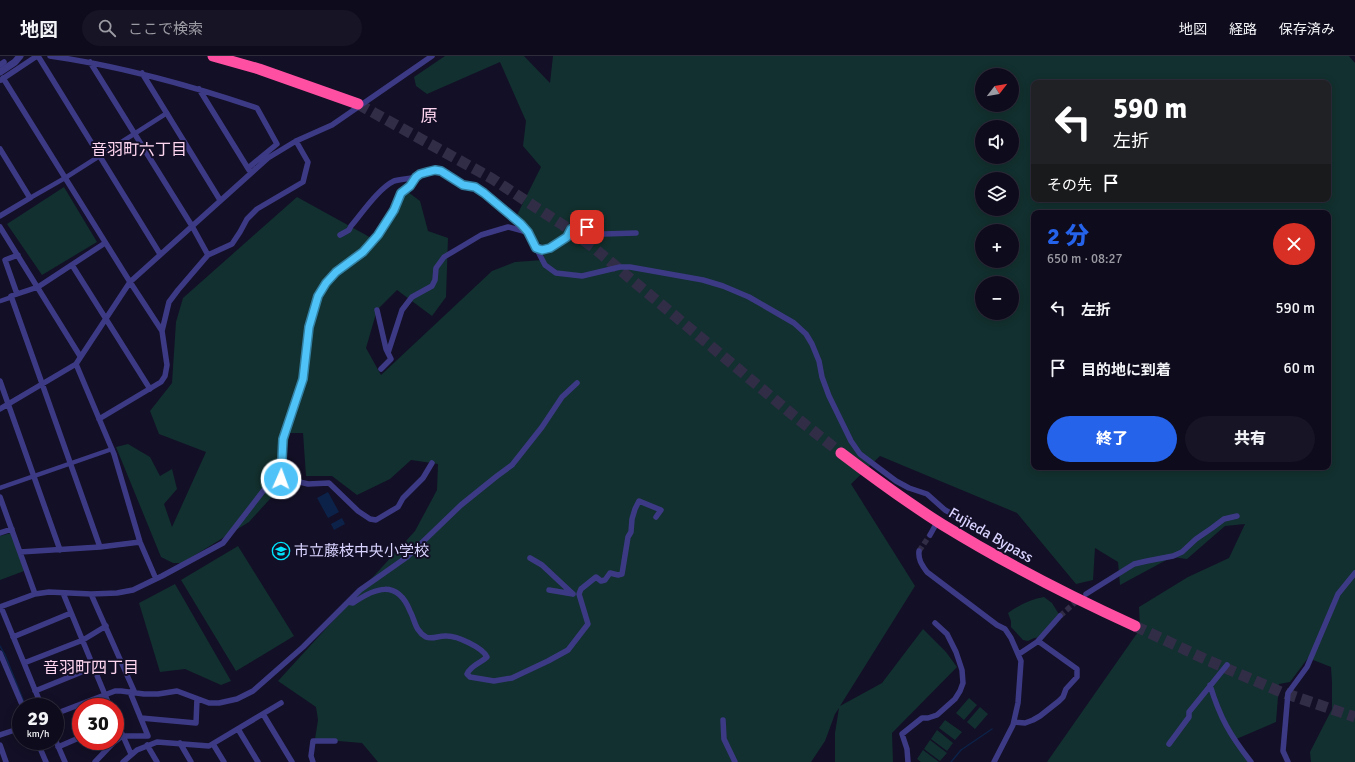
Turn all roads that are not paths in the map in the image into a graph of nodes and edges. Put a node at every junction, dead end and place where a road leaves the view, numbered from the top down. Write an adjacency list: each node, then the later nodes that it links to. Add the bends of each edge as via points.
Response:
1 (20, 56): 9 (street)
2 (37, 56): 9 (street); 15 (street)
3 (50, 56): 7 (street)
4 (213, 56): 5 (highway, via 260,69 358,104 284,73)
5 (231, 56)
6 (432, 56): 13 (street, via 332,125)
7 (90, 62): 8 (street); 12 (street)
8 (142, 73): 10 (street); 11 (street)
9 (1, 77): 19 (street)
10 (199, 89): 16 (street); 16 (street, via 257,108 277,144)
11 (167, 114): 12 (street); 21 (street)
12 (134, 134): 15 (street); 23 (street)
13 (296, 141): 17 (street, via 268,158); 32 (street, via 308,162 303,182 257,209 247,219 232,244)
14 (0, 149): 20 (street)
15 (100, 156): 19 (street); 30 (street)
16 (248, 168): 17 (street)
17 (251, 174): 21 (street)
18 (416, 177): 25 (street, via 435,170 441,171 463,185 475,187); 27 (street, via 389,184 349,230); 57 (street, via 401,193 394,210 378,235 363,252 336,272 318,296 309,327 303,379 283,439)
19 (65, 178): 20 (street); 28 (street)
20 (30, 198): 22 (street)
21 (220, 200): 23 (street)
22 (0, 216)
23 (192, 226): 30 (street); 32 (street)
24 (0, 227): 31 (street)
25 (528, 232): 29 (street); 41 (street, via 508,227 480,235 444,257 436,268 436,280 432,286 412,297 402,310)
26 (636, 233): 29 (street, via 603,234 597,228 576,227 571,229 567,237 550,248)
27 (340, 235)
28 (105, 243): 33 (street); 34 (street)
29 (536, 248): 62 (street, via 545,265 556,273 582,276 630,267 703,280 749,297 794,323 812,344 829,396 860,454 896,481 927,494 944,512)
30 (160, 254): 34 (street)
31 (18, 255): 35 (street); 36 (street, via 5,260)
32 (208, 255): 40 (street, via 170,302)
33 (72, 265): 35 (street); 39 (street)
34 (130, 282): 39 (street); 40 (street)
35 (38, 287): 36 (street); 42 (street)
36 (14, 295): 37 (street); 47 (street)
37 (0, 301)
38 (377, 310): 41 (street)
39 (106, 318): 42 (street); 48 (street)
40 (162, 331): 48 (street, via 167,365 165,376)
41 (388, 353): 44 (street, via 391,359)
42 (80, 356): 43 (street)
43 (76, 364): 47 (street); 51 (street)
44 (381, 369)
45 (0, 381): 49 (street)
46 (576, 383): 81 (street, via 562,397 512,465 460,505 407,557 367,584)
47 (42, 384): 49 (street); 54 (street)
48 (150, 389): 51 (street)
49 (8, 404): 50 (street); 56 (street)
50 (0, 409)
51 (99, 419): 52 (street)
52 (112, 448): 54 (street); 67 (street)
53 (841, 453): 87 (highway, Fujieda Bypass, via 942,525 1090,606)
54 (70, 463): 56 (street); 68 (street)
55 (432, 463): 57 (street, via 423,478 403,498 398,507 376,520 358,511 329,483 308,484)
56 (34, 476): 58 (street); 69 (street)
57 (281, 479): 74 (street, via 266,486 223,543)
58 (0, 488)
59 (0, 497): 64 (street)
60 (1237, 516): 80 (street, via 1224,519 1182,552 1134,564)
61 (656, 517): 79 (street, via 660,510 639,501 632,519 622,574 610,573 601,581 596,577)
62 (958, 517)
63 (935, 526): 66 (street)
64 (12, 529): 65 (street); 71 (street)
65 (0, 533)
66 (930, 535)
67 (140, 542): 68 (street); 74 (street)
68 (100, 547): 69 (street)
69 (60, 550): 71 (street)
70 (919, 551): 92 (street, via 920,563 927,572 1005,629)
71 (20, 552): 77 (street)
72 (530, 558): 79 (street)
73 (1355, 573): 140 (street, via 1338,594 1308,667 1288,693 1283,751)
74 (156, 579): 78 (street, via 133,590)
75 (549, 590): 79 (street)
76 (63, 593): 77 (street); 78 (street); 83 (street)
77 (35, 594): 82 (street)
78 (91, 594): 86 (street)
79 (576, 594): 81 (street, via 588,624 568,650 512,678 494,682 470,677 468,674 471,668 487,657 485,654 454,637 426,637 416,627 407,604 391,590 374,591 353,603)
80 (1086, 594)
81 (348, 602): 103 (street, via 303,647 253,691 226,702 210,703)
82 (1, 607): 88 (street)
83 (72, 613): 88 (street); 89 (street)
84 (1060, 616): 90 (street)
85 (935, 622): 137 (street, via 947,634 956,652 963,683 955,699 937,715 922,718 902,734)
86 (106, 626): 89 (street); 98 (street)
87 (1135, 626)
88 (14, 636): 93 (street)
89 (83, 640): 93 (street); 95 (street)
90 (1038, 641): 92 (street); 109 (street, via 1077,670 1077,677 1066,689 1063,697 1040,716 1025,723)
91 (0, 653): 100 (street)
92 (1019, 654): 109 (street, via 1021,661 1018,703)
93 (24, 664): 97 (street)
94 (1227, 665): 96 (street)
95 (94, 667): 97 (street); 99 (street)
96 (1210, 686): 118 (street, via 1189,712 1190,717); 139 (street, via 1227,729)
97 (35, 691): 101 (street)
98 (132, 692): 99 (street, via 115,691); 103 (street, via 158,694 181,691); 107 (street)
99 (105, 695): 102 (street); 105 (street)
100 (19, 698)
101 (38, 698)
102 (106, 698)
103 (197, 699): 107 (street, via 196,723)
104 (281, 703): 106 (street)
105 (64, 711)
106 (263, 714): 110 (street); 134 (street)
107 (141, 718): 113 (street, via 148,736)
108 (723, 720): 136 (street, via 724,739)
109 (1014, 722): 138 (street)
110 (238, 729): 117 (street); 133 (street)
111 (12, 731): 112 (street)
112 (0, 735)
113 (124, 736)
114 (124, 740): 124 (street)
115 (335, 741): 135 (street, via 313,741 310,756)
116 (180, 743): 117 (street, via 209,746); 120 (street, via 157,742); 131 (street)
117 (213, 744): 132 (street)
118 (1169, 744)
119 (0, 745): 125 (street)
120 (147, 745): 124 (street); 130 (street)
121 (41, 750): 126 (street)
122 (59, 750): 127 (street)
123 (106, 750): 128 (street)
124 (131, 754): 129 (street)
125 (6, 762)
126 (46, 762)
127 (65, 762)
128 (95, 762)
129 (123, 762)
130 (157, 762)
131 (191, 762)
132 (224, 762)
133 (258, 762)
134 (292, 762)
135 (313, 762)
136 (735, 762)
137 (908, 762)
138 (994, 762)
139 (1251, 762)
140 (1288, 762)

